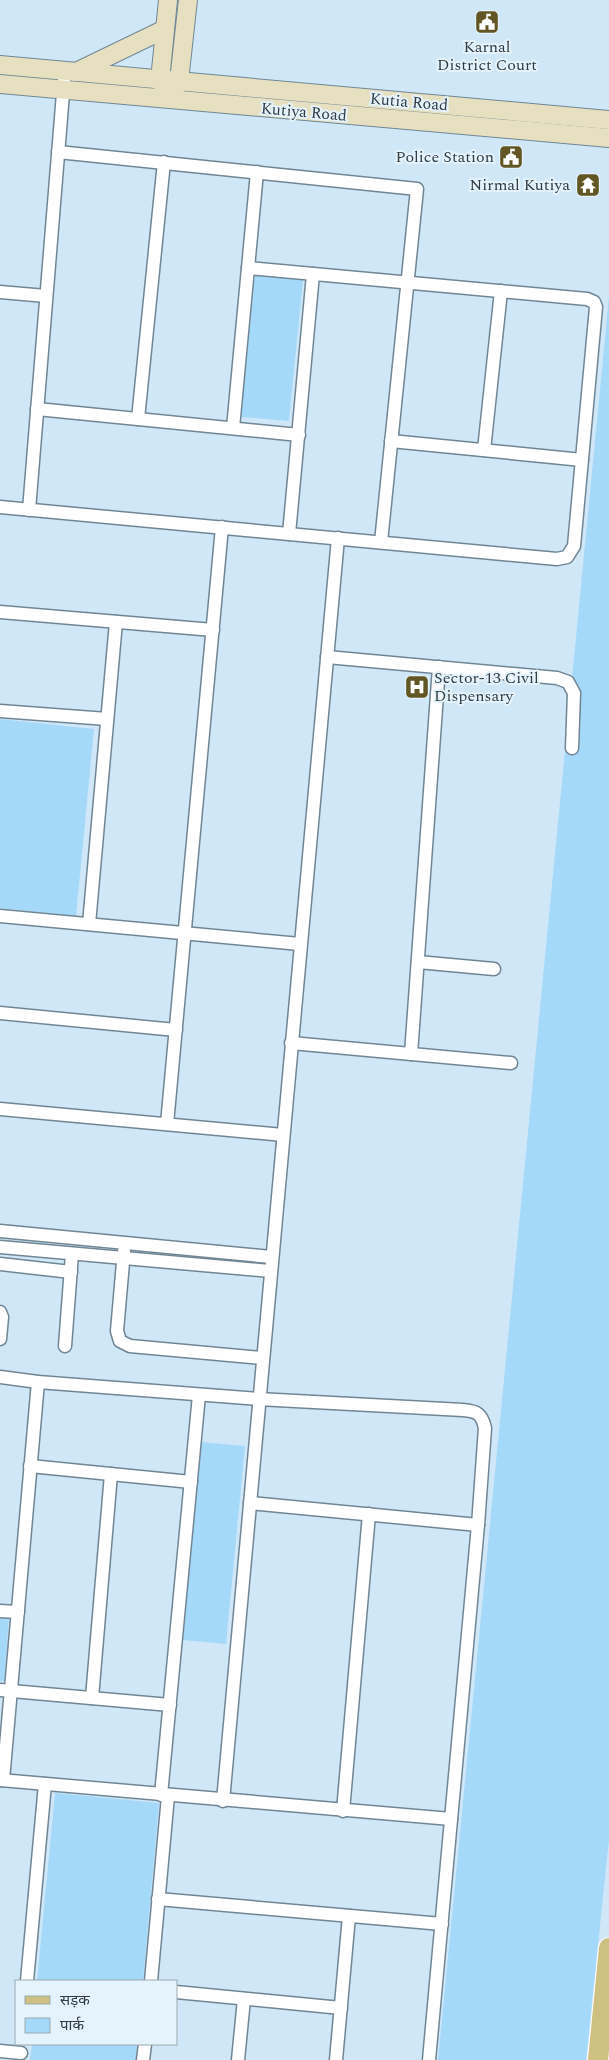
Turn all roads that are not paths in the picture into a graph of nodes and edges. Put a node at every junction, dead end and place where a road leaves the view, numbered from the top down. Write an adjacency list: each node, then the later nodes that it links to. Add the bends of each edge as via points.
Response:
1 (168, 0): 3 (street)
2 (188, 0): 7 (street)
3 (166, 29): 5 (street); 6 (street)
4 (0, 65): 5 (street, Kutia Road)
5 (70, 71): 6 (street, Kutia Road); 9 (street)
6 (160, 80): 7 (street, Kutia Road); 10 (street)
7 (179, 81): 10 (street); 11 (street, Kutia Road)
8 (0, 84): 9 (street, Kutiya Road)
9 (63, 90): 10 (street, Kutiya Road); 13 (street)
10 (169, 99): 12 (street, Kutiya Road)
11 (609, 120)
12 (609, 138)
13 (58, 152): 14 (street); 21 (street)
14 (164, 162): 15 (street); 23 (street)
15 (257, 172): 16 (street); 18 (street, via 417,188)
16 (248, 268): 17 (street); 24 (street)
17 (313, 274): 18 (street); 25 (street)
18 (408, 282): 19 (street); 26 (street)
19 (500, 291): 27 (street); 28 (street, via 594,302)
20 (0, 292): 21 (street)
21 (46, 296): 22 (street)
22 (37, 409): 23 (street); 30 (street)
23 (138, 419): 24 (street)
24 (233, 428): 25 (street)
25 (298, 435): 32 (street)
26 (391, 441): 27 (street); 34 (street)
27 (484, 450): 28 (street)
28 (582, 460): 34 (street, via 574,546 567,558)
29 (0, 507): 30 (street)
30 (28, 510): 31 (street)
31 (222, 527): 32 (street); 37 (street)
32 (289, 534): 33 (street)
33 (338, 538): 34 (street); 38 (street)
34 (381, 542)
35 (0, 612): 36 (street)
36 (116, 622): 37 (street); 41 (street)
37 (213, 630): 45 (street)
38 (327, 657): 39 (street); 46 (street)
39 (440, 668): 42 (street, via 557,678 568,682 574,693); 47 (street)
40 (0, 712): 41 (street)
41 (107, 720): 44 (street)
42 (572, 748)
43 (0, 916): 44 (street)
44 (89, 924): 45 (street)
45 (184, 934): 46 (street); 50 (street)
46 (300, 944): 51 (street)
47 (418, 962): 48 (street); 52 (street)
48 (494, 969)
49 (0, 1013): 50 (street)
50 (176, 1030): 55 (street)
51 (291, 1043): 52 (street); 56 (street)
52 (411, 1054): 53 (street)
53 (511, 1063)
54 (0, 1109): 55 (street)
55 (167, 1124): 56 (street)
56 (283, 1135): 61 (street)
57 (0, 1231): 58 (street)
58 (124, 1243): 61 (street); 62 (street)
59 (0, 1247): 60 (street)
60 (72, 1254): 62 (street); 65 (street)
61 (272, 1257): 64 (street)
62 (123, 1258): 64 (street); 69 (street, via 117,1332 120,1341 130,1346)
63 (0, 1264): 65 (street)
64 (270, 1271): 69 (street)
65 (71, 1272): 68 (street)
66 (0, 1312): 67 (street)
67 (0, 1339)
68 (65, 1346)
69 (262, 1358): 73 (street)
70 (0, 1377): 71 (street)
71 (38, 1382): 72 (street); 74 (street)
72 (199, 1395): 73 (street); 76 (street)
73 (258, 1400): 77 (street); 79 (street, via 476,1411 483,1417 485,1428)
74 (30, 1466): 75 (street); 81 (street)
75 (111, 1474): 76 (street); 83 (street)
76 (190, 1482): 84 (street)
77 (250, 1502): 78 (street); 88 (street)
78 (369, 1514): 79 (street); 89 (street)
79 (478, 1525): 90 (street)
80 (0, 1611): 81 (street)
81 (18, 1612): 82 (street)
82 (6, 1690): 83 (street); 85 (street)
83 (92, 1698): 84 (street)
84 (170, 1705): 87 (street)
85 (2, 1780): 86 (street)
86 (45, 1784): 87 (street); 95 (street)
87 (165, 1795): 88 (street); 91 (street)
88 (223, 1801): 89 (street)
89 (343, 1810): 90 (street)
90 (451, 1819): 93 (street)
91 (158, 1899): 92 (street); 96 (street)
92 (349, 1916): 93 (street); 99 (street)
93 (442, 1924): 106 (street)
94 (609, 1948): 107 (main road)
95 (27, 1980)
96 (151, 1980)
97 (178, 1992): 98 (street)
98 (244, 1998): 99 (street); 104 (street)
99 (341, 2008): 105 (street)
100 (145, 2045): 103 (street)
101 (0, 2051): 102 (street)
102 (21, 2052)
103 (143, 2060)
104 (238, 2060)
105 (336, 2060)
106 (429, 2060)
107 (598, 2060)

